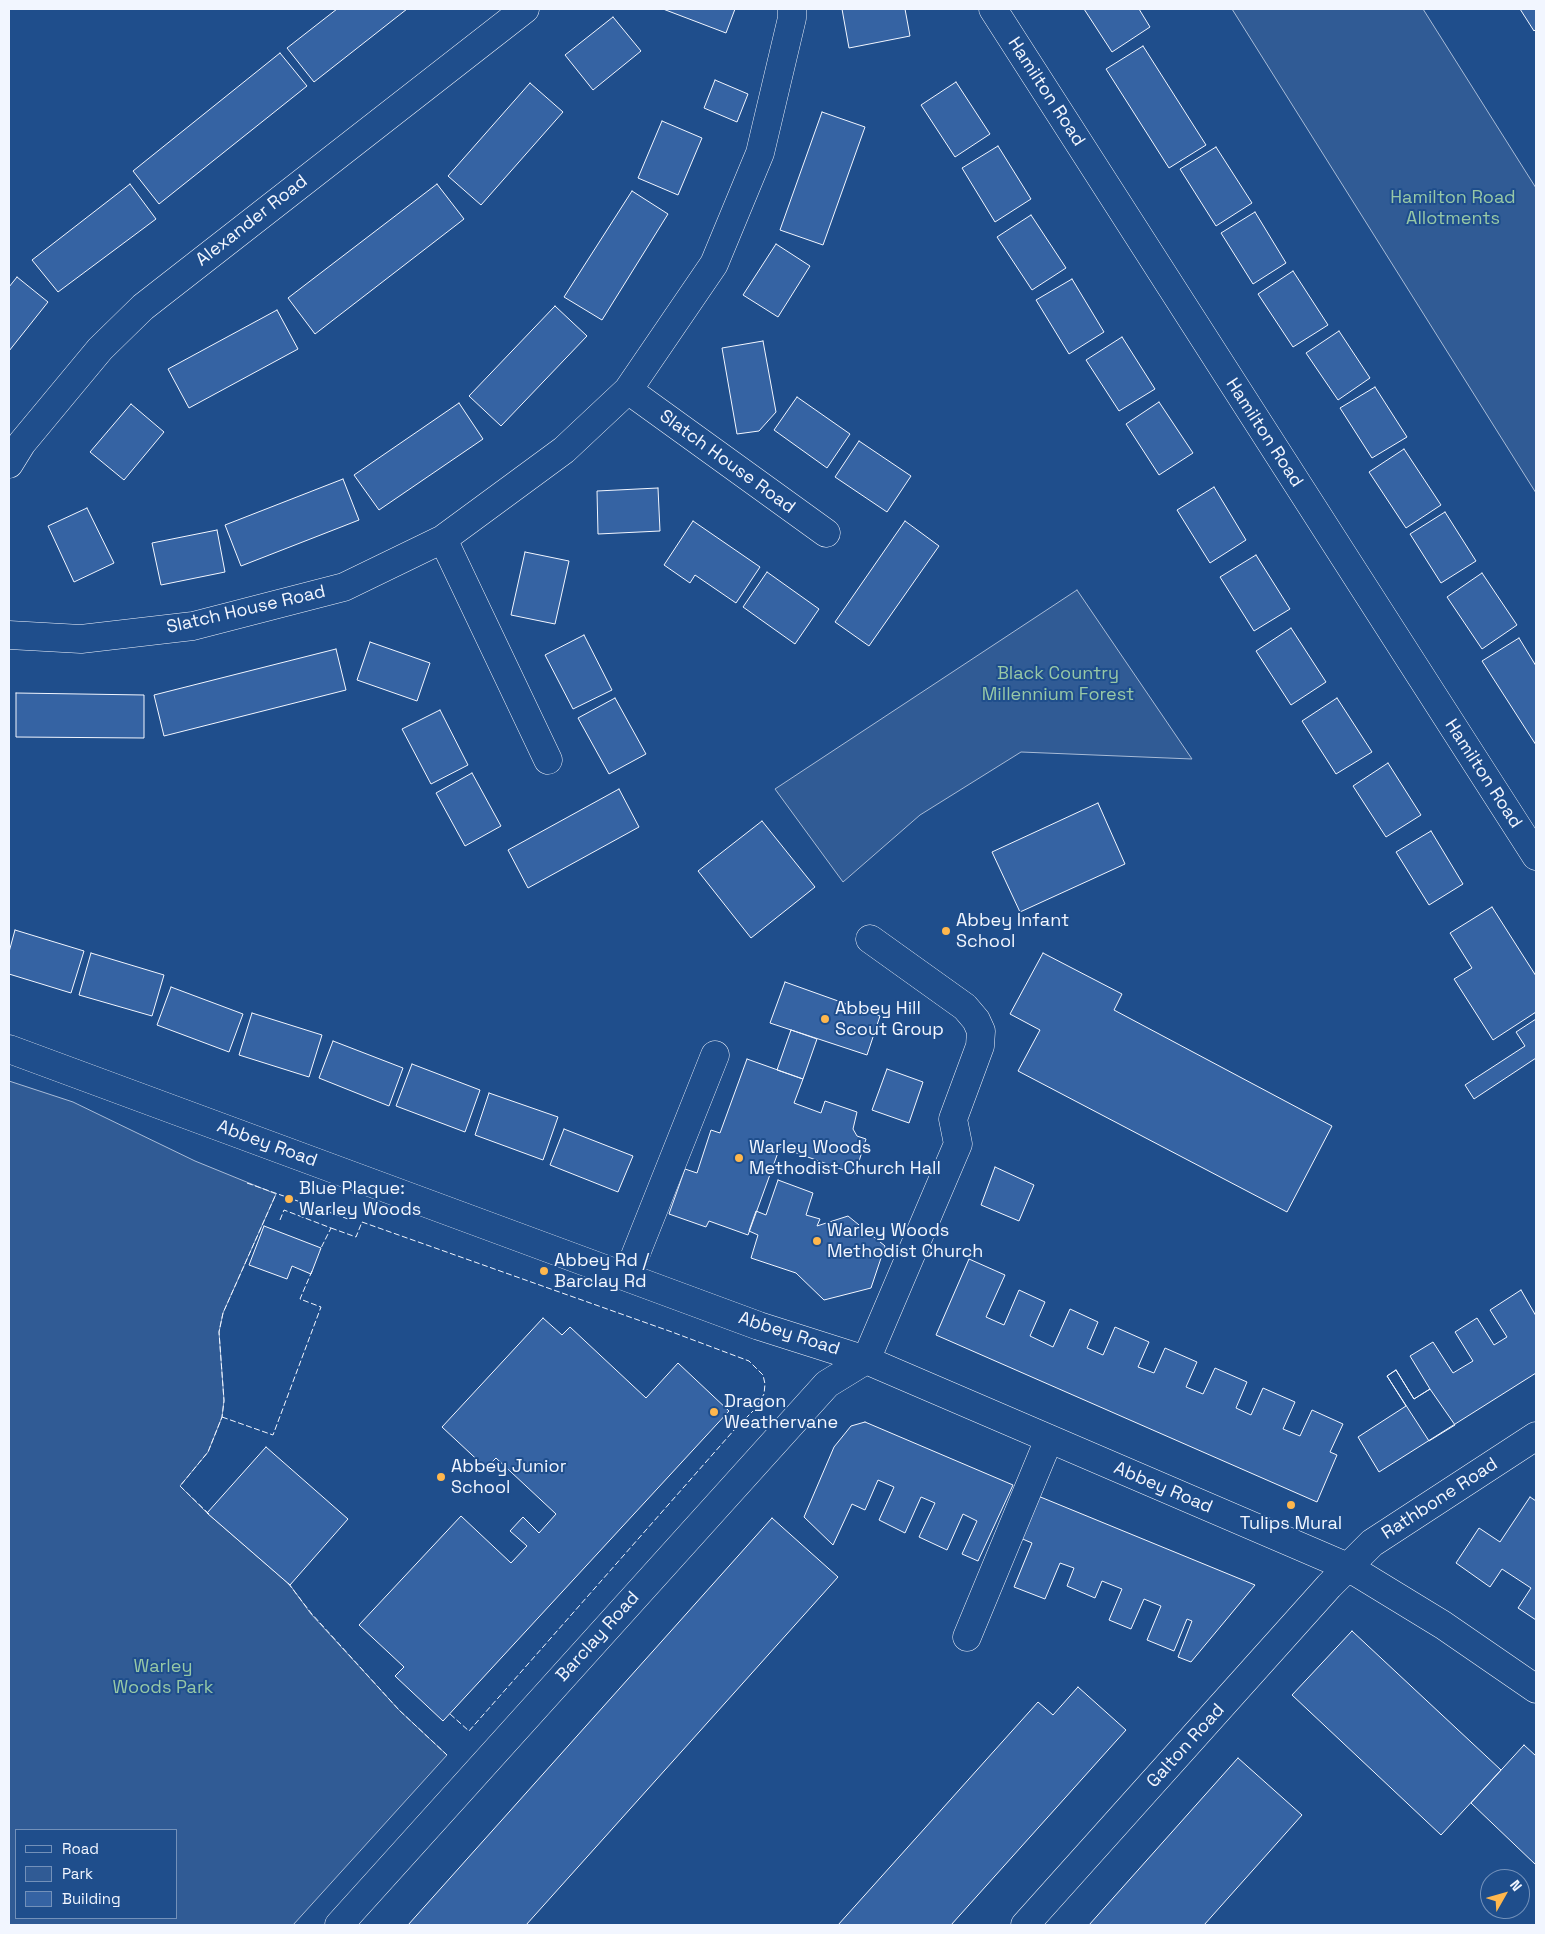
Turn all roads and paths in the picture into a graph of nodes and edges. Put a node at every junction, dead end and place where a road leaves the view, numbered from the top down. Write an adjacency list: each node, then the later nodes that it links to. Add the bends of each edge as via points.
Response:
1 (525, 9): 5 (street, Alexander Road, via 143,306 100,349 22,443)
2 (792, 9): 4 (street, Slatch House Road, via 760,153 714,264)
3 (993, 9): 10 (street, Hamilton Road)
4 (628, 390): 6 (street, Slatch House Road); 7 (street, Slatch House Road, via 564,450)
5 (9, 464)
6 (826, 533)
7 (443, 539): 8 (street, Slatch House Road, via 344,587 194,626 81,639); 9 (street)
8 (9, 635)
9 (548, 760)
10 (1536, 856)
11 (870, 939): 15 (street, via 966,1008 981,1031 980,1046 953,1120 958,1144)
12 (9, 1049): 14 (street, Abbey Road)
13 (715, 1055): 14 (street)
14 (627, 1276): 15 (street, Abbey Road, via 759,1326)
15 (866, 1360): 17 (street, Abbey Road); 21 (street, Barclay Road, via 827,1384)
16 (1536, 1436): 18 (street, Rathbone Road, via 1380,1537)
17 (1049, 1439): 18 (street, Abbey Road); 19 (street)
18 (1348, 1567): 20 (street, Abbey Road, via 1443,1624); 22 (street, Galton Road)
19 (967, 1637)
20 (1536, 1689)
21 (339, 1925)
22 (1025, 1925)

